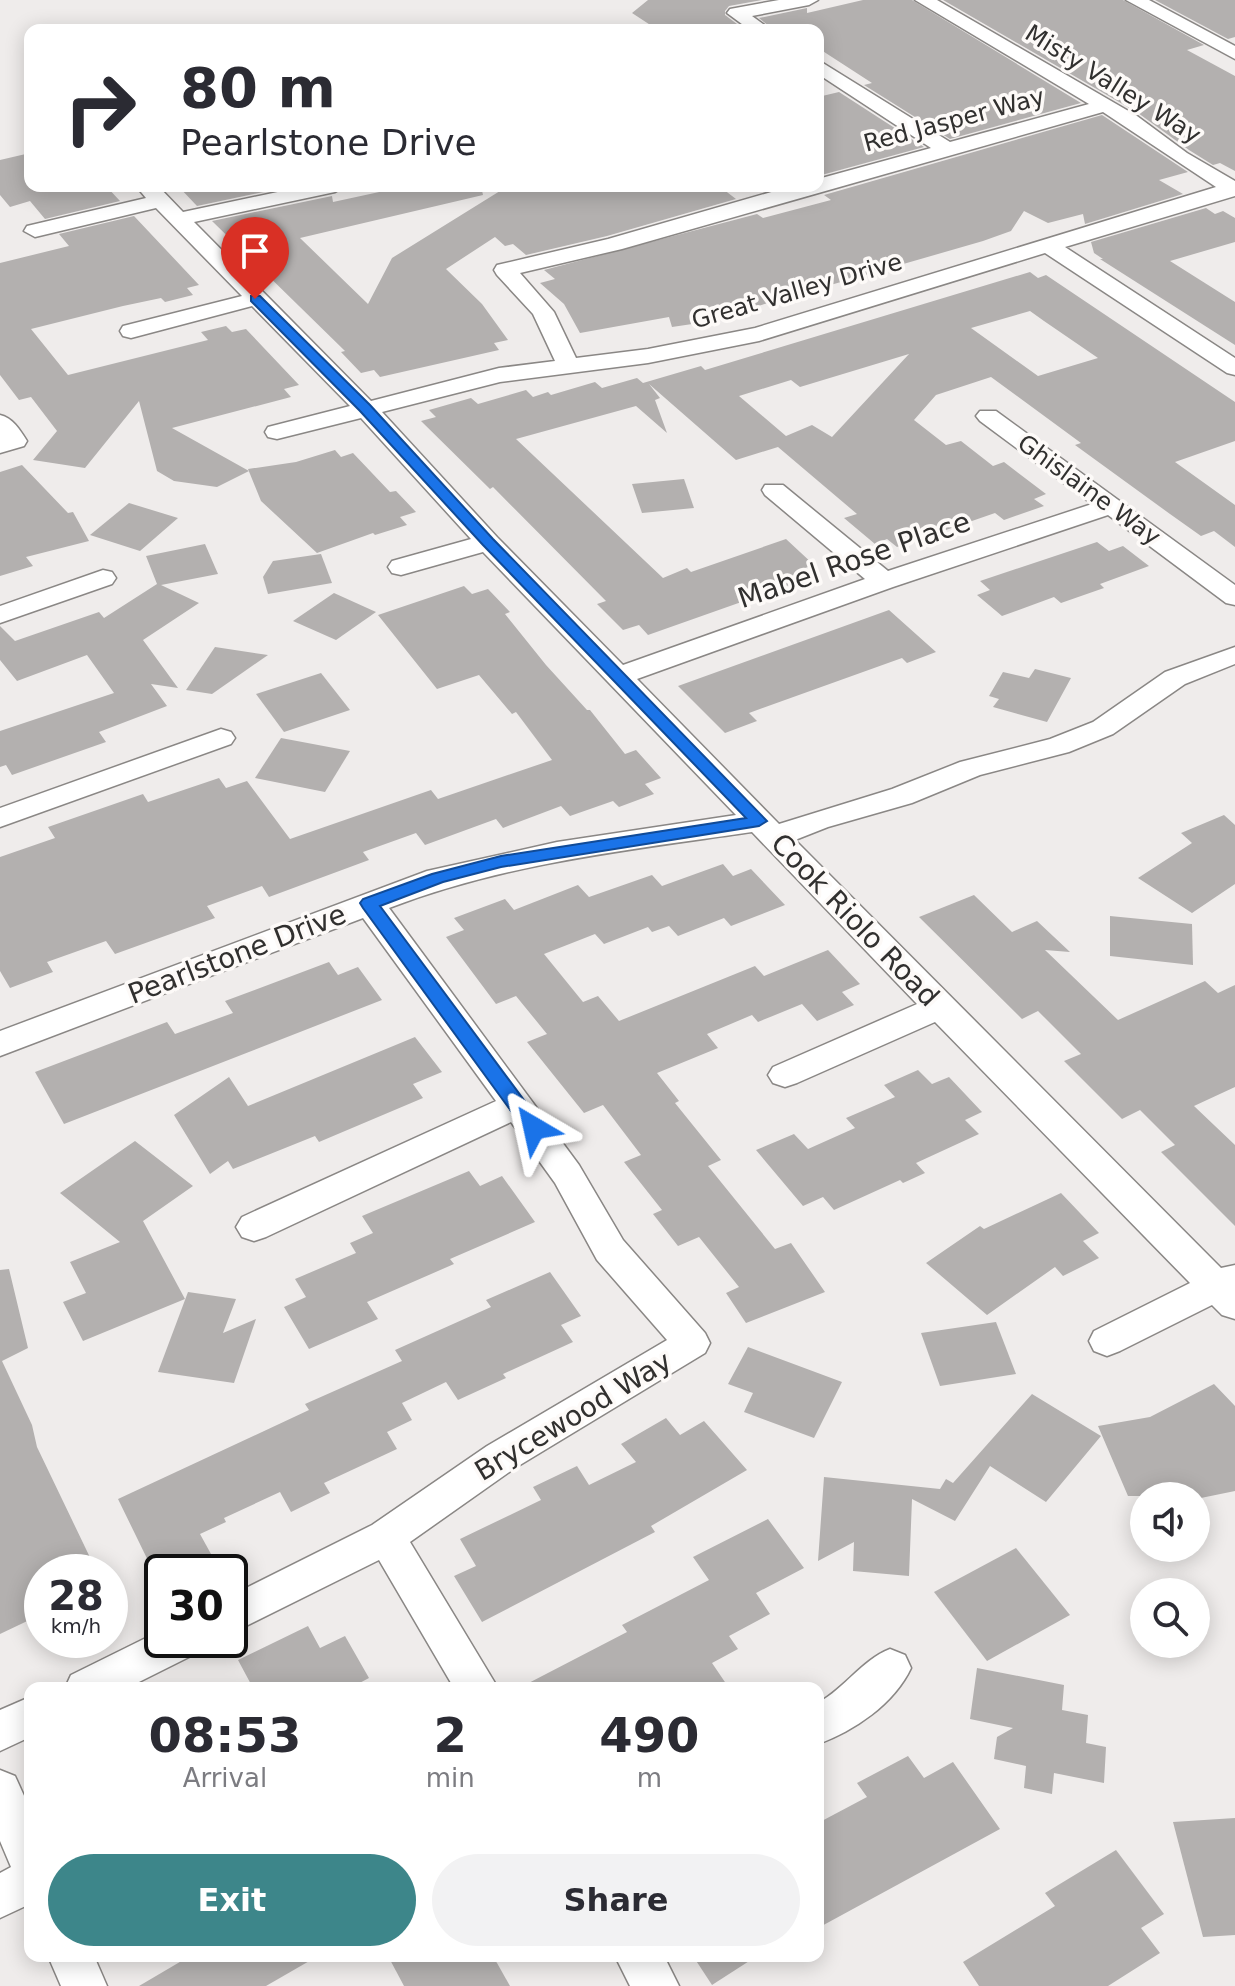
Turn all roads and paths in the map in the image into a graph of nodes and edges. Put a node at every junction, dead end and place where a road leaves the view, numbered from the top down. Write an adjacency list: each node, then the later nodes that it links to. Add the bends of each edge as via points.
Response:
1 (809, 0): 4 (street, via 736,13)
2 (924, 0): 7 (street, Misty Valley Way)
3 (1135, 0): 5 (street)
4 (753, 24)
5 (1235, 53)
6 (824, 70): 8 (street)
7 (1104, 106): 8 (street, Red Jasper Way); 10 (street, Misty Valley Way)
8 (947, 149): 9 (street, Red Jasper Way)
9 (824, 184)
10 (1234, 189): 15 (street, Great Valley Drive)
11 (270, 192): 13 (street)
12 (765, 192): 18 (street, Red Jasper Way, via 614,244 505,270 543,312)
13 (162, 202): 14 (street); 16 (street, Cook Riolo Road)
14 (35, 231)
15 (1047, 245): 18 (street, Great Valley Drive, via 759,334); 19 (street)
16 (255, 299): 17 (street); 20 (street, Cook Riolo Road)
17 (131, 331)
18 (568, 365): 20 (street, Great Valley Drive, via 499,375)
19 (1235, 368)
20 (365, 408): 23 (street, Great Valley Drive); 27 (street, Cook Riolo Road)
21 (988, 416): 26 (street, Ghislaine Way)
22 (0, 422): 24 (street, via 15,441)
23 (277, 432)
24 (0, 446)
25 (774, 490): 30 (street)
26 (1111, 506): 30 (street, Mabel Rose Place); 31 (street, Ghislaine Way)
27 (488, 542): 28 (street); 34 (street, Cook Riolo Road)
28 (401, 567)
29 (103, 578): 32 (street)
30 (884, 581): 34 (street, Mabel Rose Place)
31 (1235, 597)
32 (0, 615)
33 (1235, 655): 37 (street, Pearlstone Drive, via 1175,678 1103,728 1059,746 970,768 902,796 818,820)
34 (619, 676): 37 (street, Cook Riolo Road)
35 (221, 738): 36 (street)
36 (0, 818)
37 (767, 829): 38 (street, Pearlstone Drive, via 501,861); 39 (street, Cook Riolo Road)
38 (369, 903): 40 (street, Pearlstone Drive); 42 (street, Brycewood Way)
39 (939, 1007): 41 (street); 44 (street, Cook Riolo Road)
40 (0, 1044)
41 (785, 1075)
42 (518, 1105): 43 (street); 46 (street, Brycewood Way, via 567,1174 610,1250 692,1343 501,1457)
43 (254, 1227)
44 (1229, 1289): 45 (street)
45 (1107, 1341)
46 (386, 1537): 47 (street, Brycewood Way); 51 (street)
47 (248, 1607)
48 (146, 1658): 50 (street)
49 (890, 1668): 53 (street, via 850,1707)
50 (98, 1682)
51 (473, 1682)
52 (24, 1719): 54 (street)
53 (824, 1722)
54 (0, 1731)
55 (0, 1790): 56 (street)
56 (24, 1846)
57 (24, 1884): 58 (street)
58 (0, 1896)
59 (74, 1962): 61 (street)
60 (642, 1962): 62 (street)
61 (84, 1986)
62 (656, 1986)

